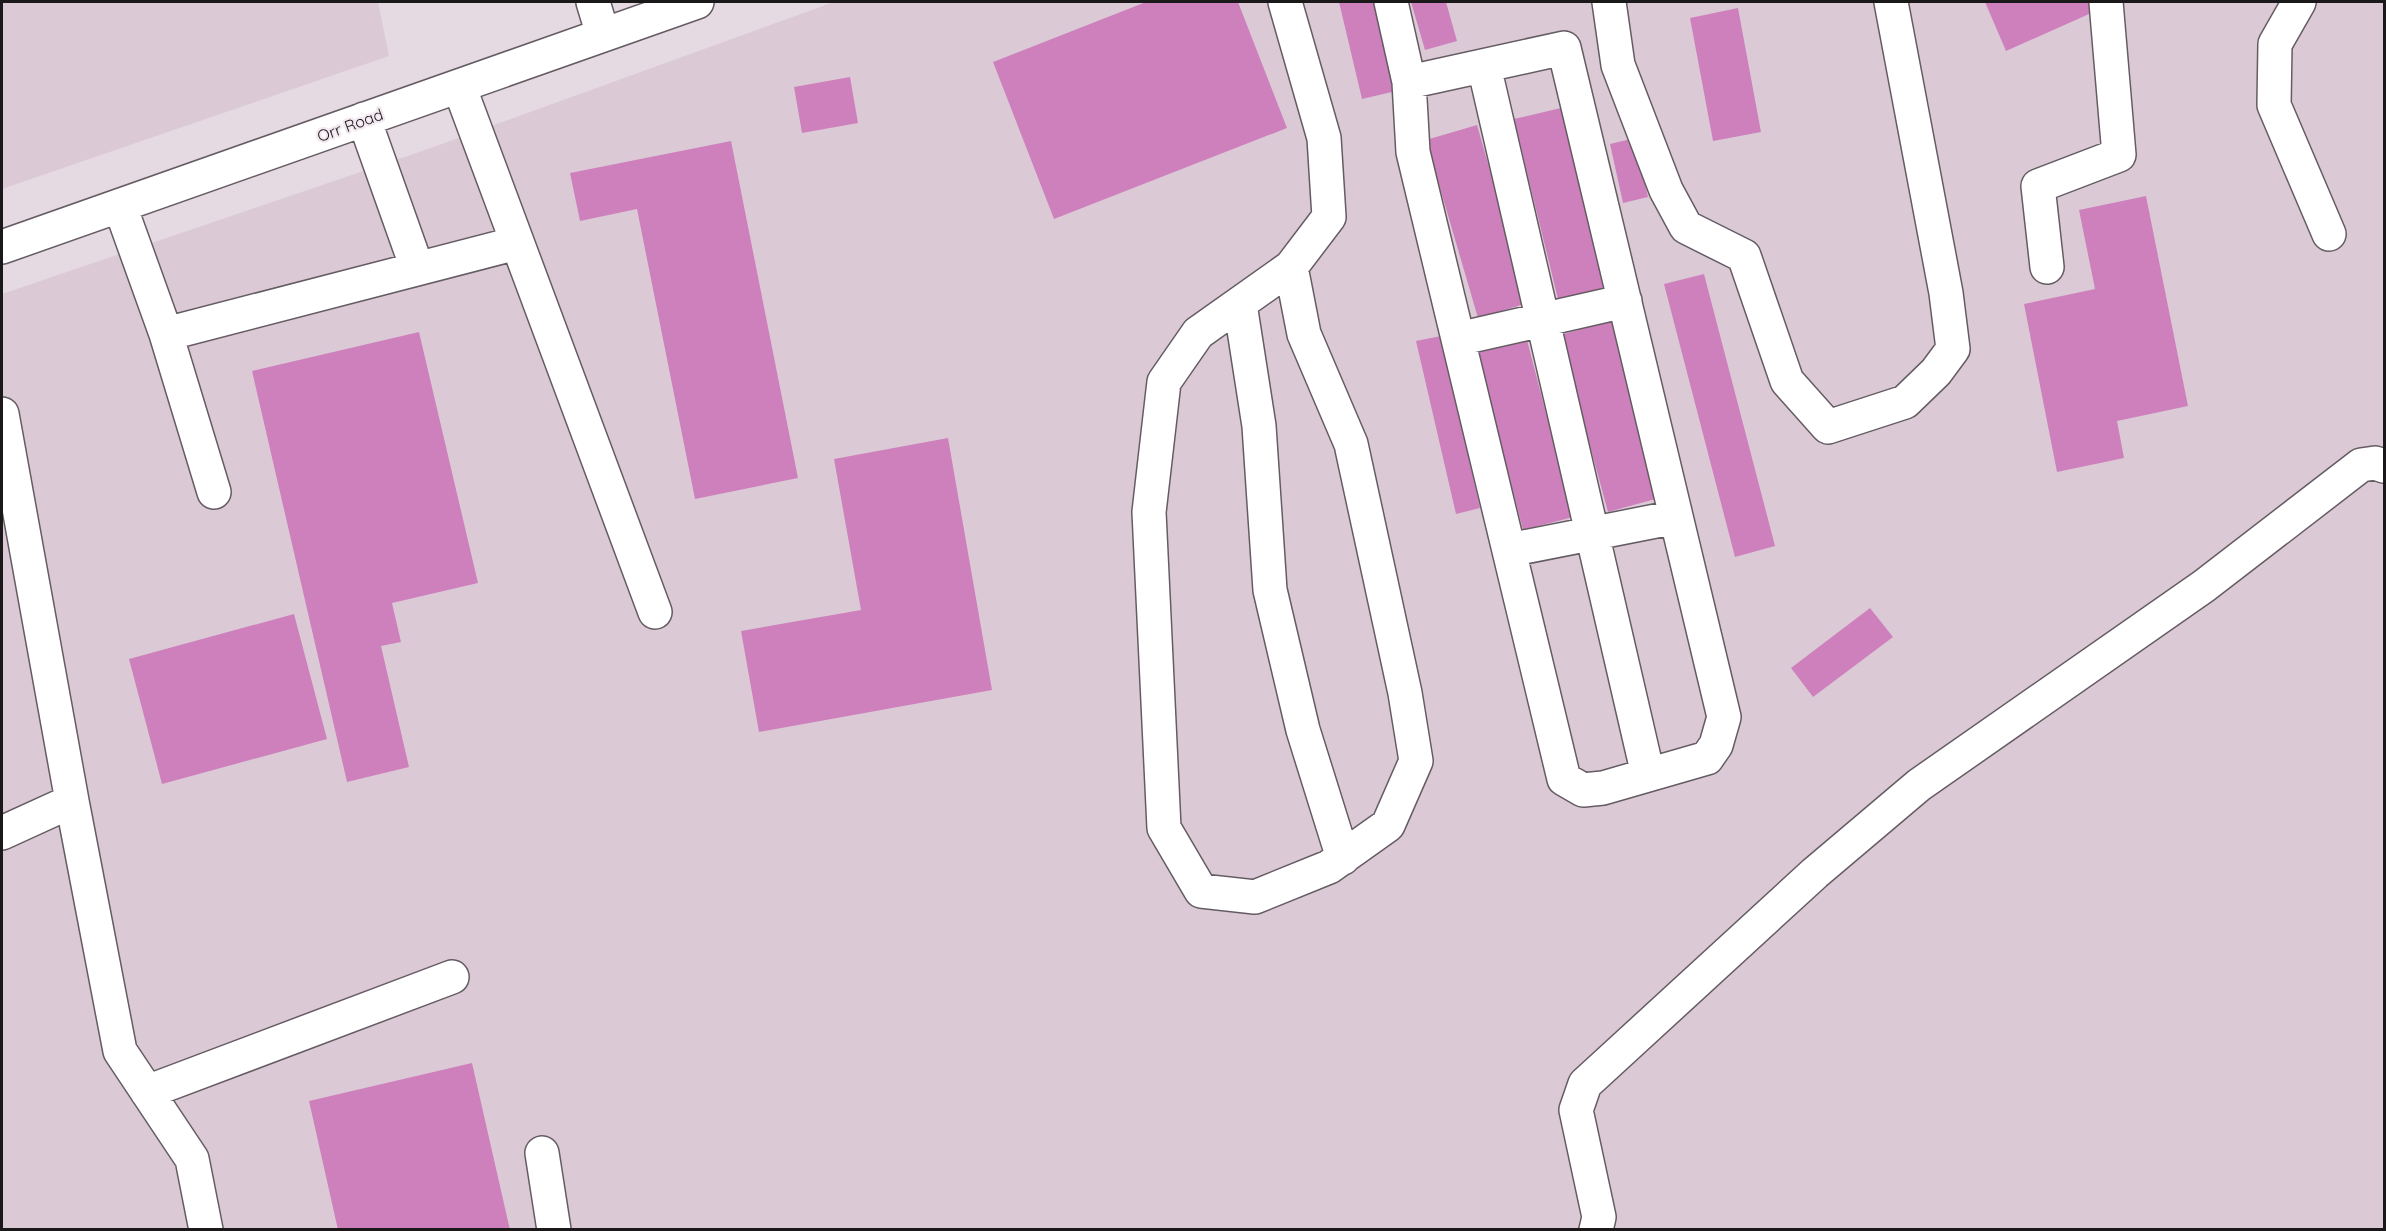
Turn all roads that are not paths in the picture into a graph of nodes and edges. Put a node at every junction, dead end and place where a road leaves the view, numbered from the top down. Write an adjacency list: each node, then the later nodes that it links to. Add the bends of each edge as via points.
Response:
1 (593, 2): 9 (street)
2 (697, 2): 9 (street, Orr Road)
3 (1285, 2): 18 (street, via 1324,138 1329,217)
4 (1391, 2): 11 (street)
5 (1610, 2): 6 (street, via 1618,65 1666,190 1686,227 1744,256 1788,381 1828,427 1905,402 1953,349)
6 (1891, 2)
7 (2106, 2): 19 (street, via 2119,155 2038,186)
8 (2299, 2): 15 (street, via 2275,44 2274,105)
9 (603, 35): 12 (street, Orr Road)
10 (1484, 66): 11 (street); 21 (street, via 1564,48); 23 (street)
11 (1409, 82): 25 (street, via 1413,152)
12 (459, 86): 13 (street, Orr Road); 16 (street)
13 (364, 119): 14 (street, Orr Road); 20 (street)
14 (120, 206): 17 (street, Orr Road); 24 (street)
15 (2329, 234)
16 (517, 243): 20 (street); 32 (street)
17 (2, 247)
18 (1291, 267): 22 (street); 36 (street, via 1304,334 1351,444 1416,761 1388,825)
19 (2047, 267)
20 (417, 268): 24 (street)
21 (1625, 301): 23 (street); 29 (street)
22 (1240, 304): 36 (street, via 1259,426 1270,590 1303,730); 36 (street, via 1198,333 1164,382 1149,512 1164,828 1201,891 1255,897)
23 (1543, 320): 25 (street); 30 (street)
24 (166, 334): 28 (street)
25 (1458, 339): 31 (street)
26 (2, 414): 34 (street)
27 (2385, 466): 42 (street, via 2361,465 2204,586 1919,785 1815,873 1585,1084 1576,1110 1599,1217)
28 (214, 492)
29 (1676, 517): 30 (street); 33 (street, via 1724,717 1716,745 1707,758)
30 (1592, 534): 31 (street); 33 (street)
31 (1509, 550): 33 (street, via 1564,779 1582,790)
32 (656, 612)
33 (1648, 775)
34 (72, 801): 35 (street); 38 (street, via 120,1051)
35 (2, 833)
36 (1343, 858)
37 (452, 977): 38 (street)
38 (147, 1092): 40 (street, via 192,1159)
39 (542, 1154): 41 (street)
40 (206, 1230)
41 (554, 1230)
42 (1596, 1230)

